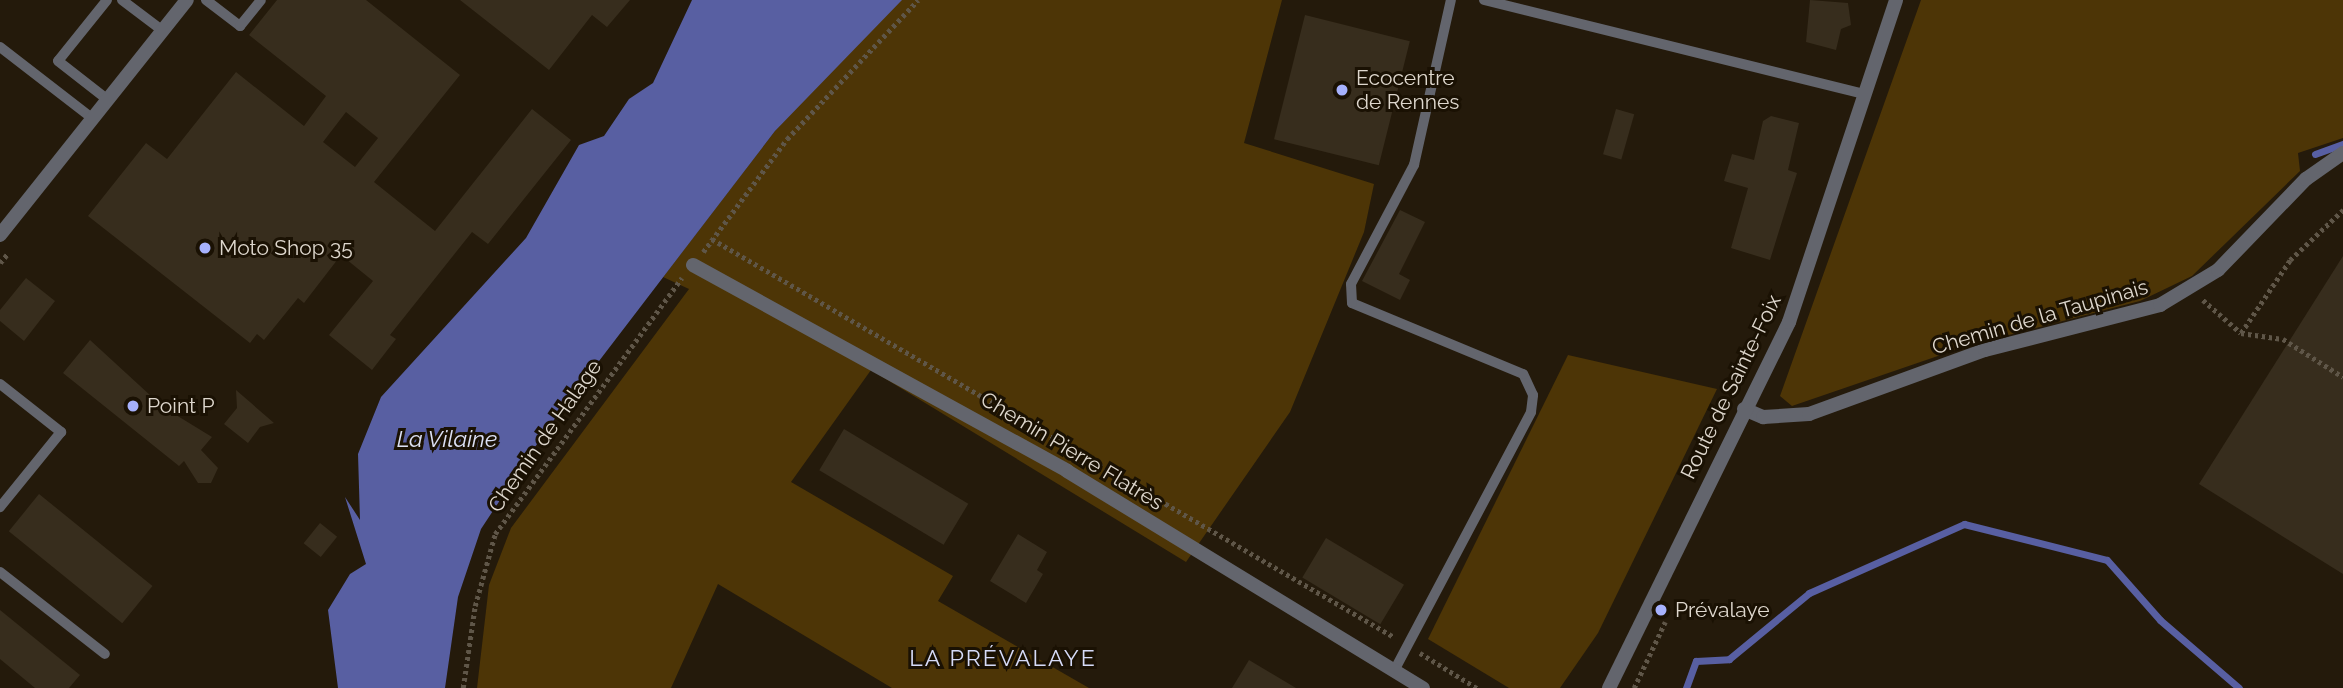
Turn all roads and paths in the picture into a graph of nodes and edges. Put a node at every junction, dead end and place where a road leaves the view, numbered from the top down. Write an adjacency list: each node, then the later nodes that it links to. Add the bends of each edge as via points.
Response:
1 (107, 0): 13 (lane, via 58,61)
2 (122, 0): 10 (lane)
3 (187, 0): 10 (street)
4 (206, 0): 5 (lane, via 240,26)
5 (261, 0)
6 (918, 0): 26 (path, via 788,139 712,239)
7 (1451, 0): 26 (lane, via 1414,165 1351,284 1352,303 1523,374 1533,395 1531,412)
8 (1484, 0): 12 (lane)
9 (1896, 0): 12 (street, Route de Sainte-Foix)
10 (163, 31): 13 (street)
11 (0, 47): 14 (lane)
12 (1865, 94): 23 (street, Route de Sainte-Foix, via 1789,322)
13 (108, 100): 14 (street)
14 (93, 119): 17 (street)
15 (2343, 153): 19 (street, Chemin de la Taupinais, via 2306,179)
16 (2343, 210): 20 (path, via 2290,260)
17 (0, 235)
18 (693, 265): 28 (street, Chemin Pierre Flatrès, via 1067,471); 29 (path, Chemin de Halage, via 585,404 495,534 475,607)
19 (2192, 289): 20 (path); 23 (street, Chemin de la Taupinais, via 2124,316 1985,350 1809,414 1763,417)
20 (2241, 333): 21 (path, via 2283,339)
21 (2343, 377)
22 (0, 384): 24 (lane, via 61,432)
23 (1744, 409): 32 (street, Route de Sainte-Foix)
24 (0, 507)
25 (0, 572): 27 (lane)
26 (1409, 646): 28 (lane); 31 (path)
27 (106, 654)
28 (1394, 671): 30 (street, Chemin Pierre Flatrès)
29 (463, 688)
30 (1423, 688)
31 (1477, 688)
32 (1609, 688)

